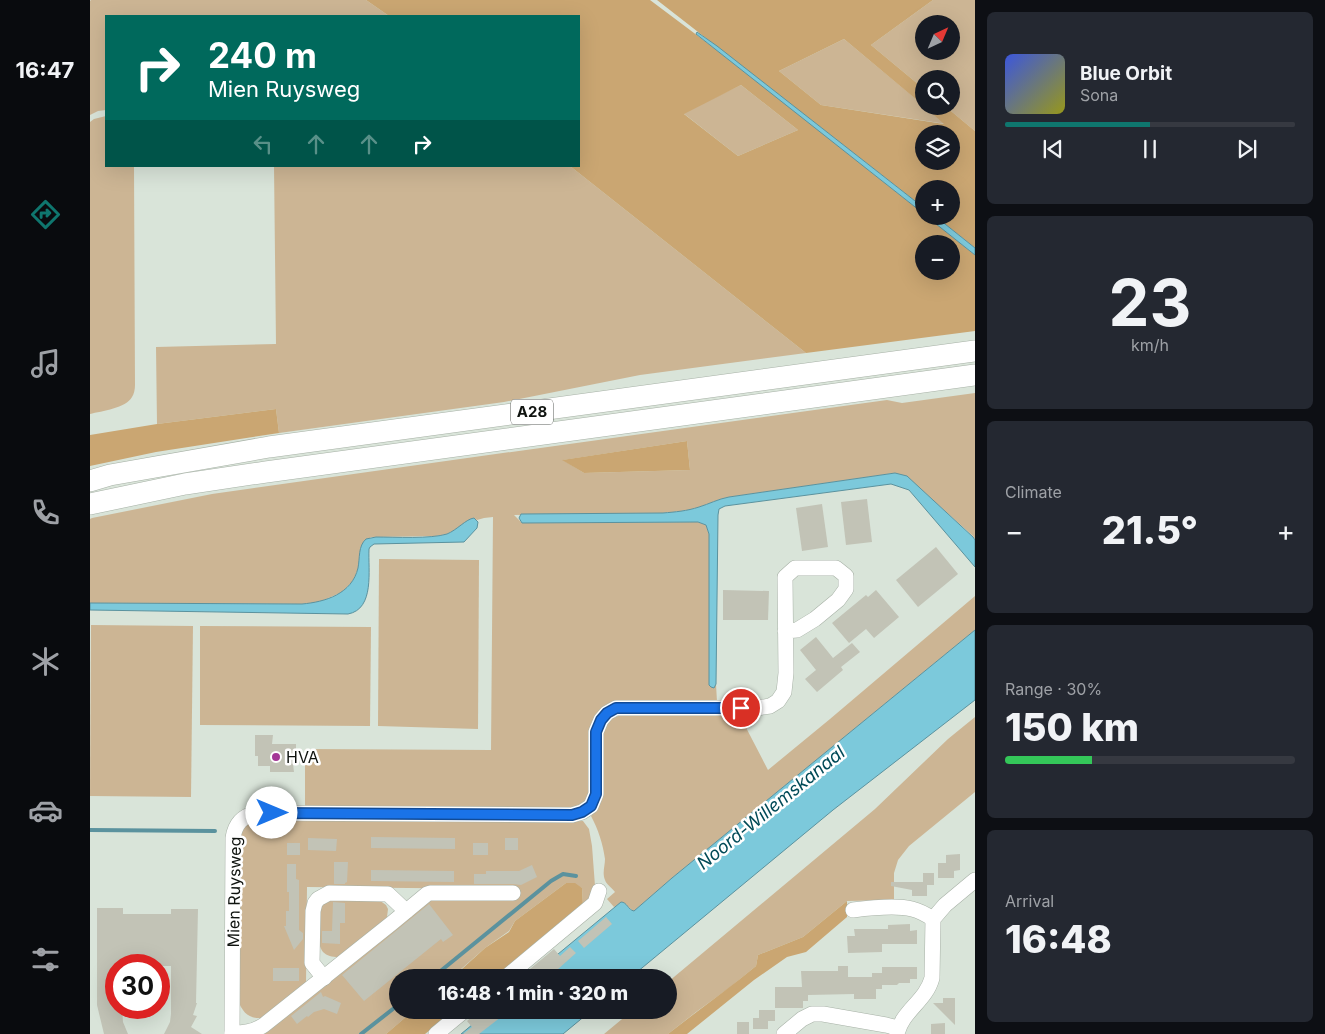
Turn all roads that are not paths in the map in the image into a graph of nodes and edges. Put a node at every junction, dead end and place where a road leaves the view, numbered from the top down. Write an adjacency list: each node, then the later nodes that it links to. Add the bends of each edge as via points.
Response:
1 (975, 351): 3 (highway, A28, via 269,447)
2 (975, 375): 4 (highway, A28, via 266,472 186,484)
3 (90, 481)
4 (90, 504)
5 (785, 631): 5 (street, Mien Ruysweg, via 785,578 796,568 836,568 846,576 846,589 838,600 797,630); 16 (street, Mien Ruysweg, via 784,692 770,706 616,708 607,713 596,732 596,794 591,806 582,812 572,815 256,813 244,817 238,822 233,838)
6 (975, 880): 11 (street)
7 (599, 891): 12 (street, via 595,903)
8 (513, 893): 10 (street, Mien Ruysweg, via 430,893)
9 (853, 910): 11 (street, via 905,907)
10 (406, 911): 13 (street, Mien Ruysweg); 13 (street, via 388,894 329,893 318,899 313,911 312,963)
11 (933, 919): 15 (street, via 930,986 901,1022)
12 (516, 969)
13 (324, 978): 16 (street, Mien Ruysweg, via 264,1026 255,1031)
14 (454, 1019): 17 (street)
15 (898, 1031): 18 (street, via 886,1025 812,1014 802,1018)
16 (232, 1034)
17 (436, 1034)
18 (784, 1034)

